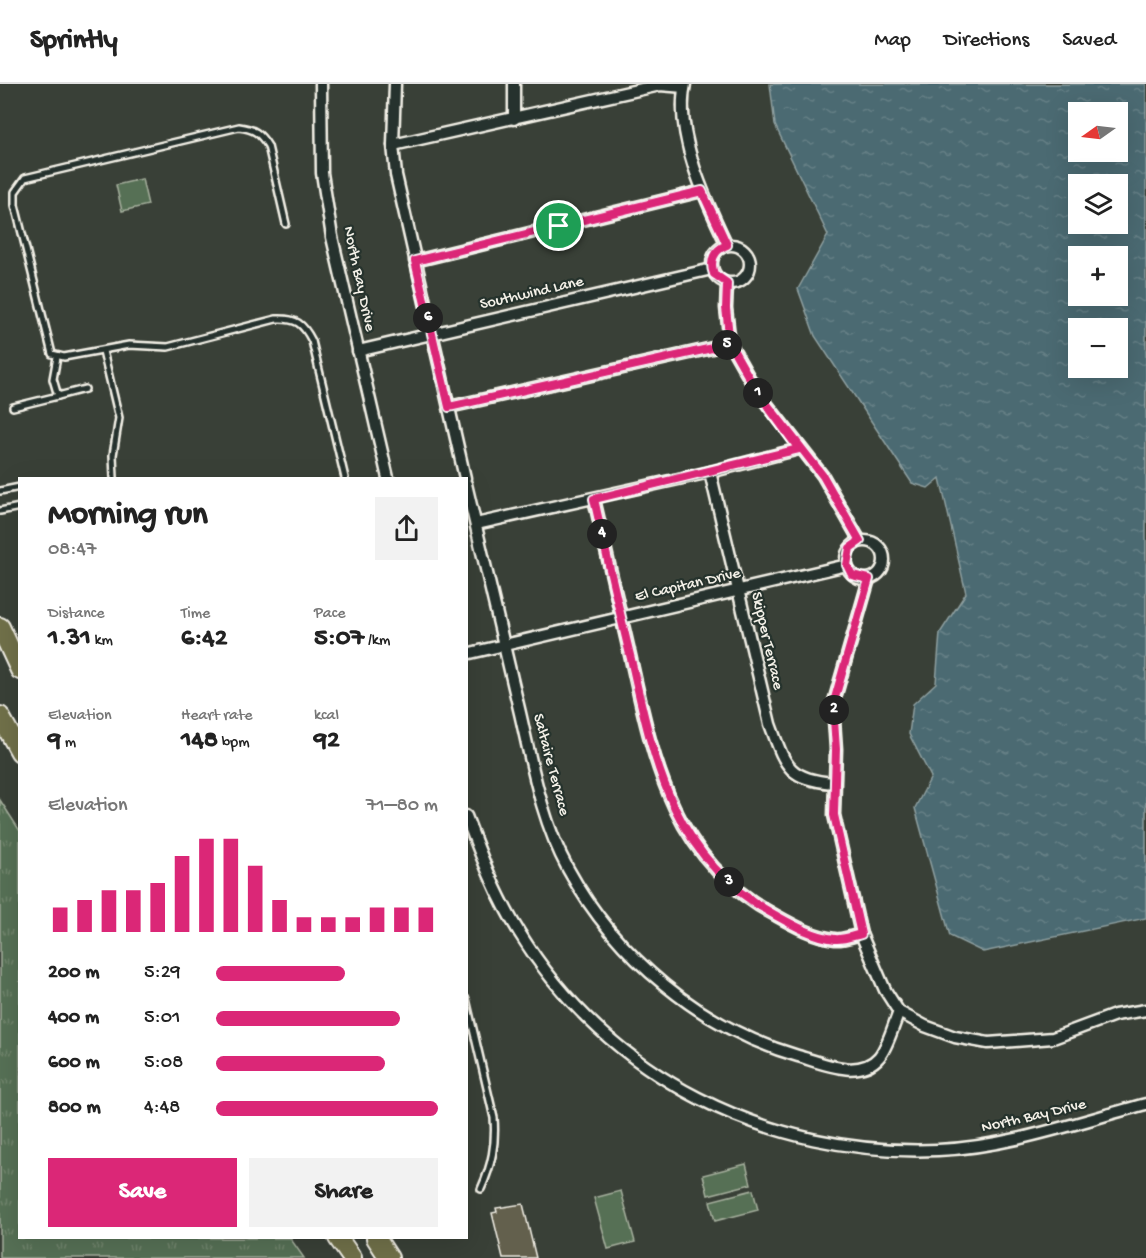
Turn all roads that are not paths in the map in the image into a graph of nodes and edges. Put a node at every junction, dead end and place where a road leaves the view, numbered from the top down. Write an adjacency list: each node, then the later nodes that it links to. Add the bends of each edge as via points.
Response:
1 (321, 84): 17 (street, North Bay Drive, via 322,173)
2 (395, 84): 7 (street)
3 (514, 84): 6 (street)
4 (685, 85): 5 (street); 8 (street, via 685,128)
5 (627, 88): 6 (street)
6 (514, 118): 7 (street)
7 (393, 145): 11 (street)
8 (702, 191): 10 (street); 11 (street)
9 (286, 224): 18 (lane, via 268,146 252,129 239,127 25,178 15,192 15,206 48,347)
10 (727, 245): 12 (street, via 716,251); 13 (street, via 744,250 750,267 744,278)
11 (415, 261): 14 (street)
12 (712, 269): 13 (street); 14 (street, Southwind Lane)
13 (727, 283): 15 (street)
14 (431, 333): 17 (street, Southwind Lane); 22 (street)
15 (730, 344): 22 (street); 23 (street, via 756,390)
16 (103, 351): 18 (lane); 25 (lane, via 119,418); 26 (lane, via 129,345 168,347 292,318 312,341)
17 (358, 351): 27 (street, North Bay Drive)
18 (57, 357): 20 (lane, via 53,379)
19 (85, 388): 20 (lane)
20 (58, 396): 21 (lane)
21 (13, 407)
22 (449, 407): 28 (street)
23 (799, 449): 24 (street); 36 (street, via 823,476)
24 (710, 472): 32 (street); 39 (street, Skipper Terrace)
25 (114, 477)
26 (345, 477)
27 (388, 477)
28 (465, 477)
29 (18, 488): 30 (lane)
30 (0, 492)
31 (468, 492): 35 (street, Saltaire Terrace)
32 (594, 499): 35 (street); 40 (street)
33 (18, 507): 34 (lane)
34 (0, 511)
35 (476, 524): 42 (street, Saltaire Terrace)
36 (860, 541): 37 (street, via 850,548); 38 (street, via 878,545 884,556 883,568)
37 (847, 565): 38 (street, via 852,575); 39 (street, El Capitan Drive)
38 (869, 579): 47 (street, via 833,705)
39 (738, 591): 40 (street, El Capitan Drive); 47 (street, Skipper Terrace, via 780,751 789,768 806,780)
40 (621, 617): 42 (street, El Capitan Drive); 49 (street, via 652,754 672,806 699,850 727,880 763,909 800,929 836,939)
41 (0, 627): 44 (main road)
42 (504, 645): 43 (street, El Capitan Drive); 52 (street, Saltaire Terrace, via 542,804 567,868 594,910 659,981 695,1008 778,1051 852,1070 867,1066 880,1056)
43 (468, 654)
44 (18, 666)
45 (0, 716): 46 (main road)
46 (18, 748)
47 (833, 783): 49 (street, via 834,815)
48 (468, 821): 53 (street, North Bay Drive, via 488,874 519,932 560,989 602,1031 649,1069 718,1109 800,1136 870,1148 938,1150 1000,1143)
49 (861, 934): 52 (street, via 872,965)
50 (468, 1008): 54 (lane, via 494,1118 492,1165)
51 (1146, 1010): 52 (street, via 1115,1015 1053,1038 988,1043 955,1037)
52 (899, 1012)
53 (1146, 1104)
54 (482, 1189)
55 (339, 1239): 57 (main road)
56 (377, 1239): 58 (main road)
57 (352, 1258)
58 (390, 1258)

